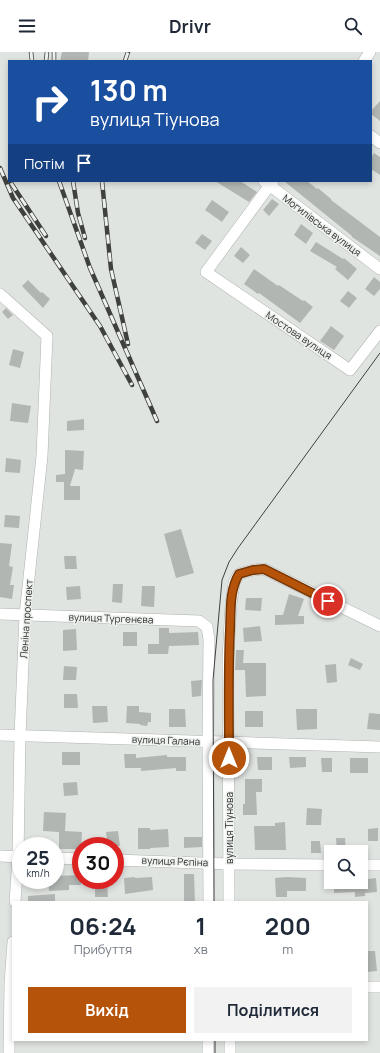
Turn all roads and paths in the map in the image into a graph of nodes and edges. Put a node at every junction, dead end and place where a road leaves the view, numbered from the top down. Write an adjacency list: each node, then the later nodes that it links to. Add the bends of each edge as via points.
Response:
1 (372, 137): 2 (street)
2 (380, 143)
3 (269, 183): 4 (street, Могилівська вулиця); 6 (street, Мостова вулиця, via 206,272 350,370)
4 (380, 269)
5 (0, 294): 8 (street, Леніна проспект, via 47,336 42,456)
6 (380, 331)
7 (0, 614): 8 (street, вулиця Тургенєва)
8 (25, 615): 10 (street, вулиця Тургенєва, via 199,621 207,627); 12 (street, Леніна проспект)
9 (380, 626): 14 (street, вулиця Тіунова, via 264,569 239,574 234,583 231,604 228,659)
10 (209, 639): 13 (street, вулиця Тіунова)
11 (0, 735): 12 (street, вулиця Галана)
12 (20, 736): 13 (street, вулиця Галана); 16 (street, Леніна проспект)
13 (208, 742): 14 (street, вулиця Галана); 20 (street, вулиця Тіунова)
14 (229, 743): 15 (street, вулиця Галана); 21 (street, вулиця Тіунова)
15 (380, 747)
16 (20, 837)
17 (0, 856): 18 (street)
18 (12, 857)
19 (124, 860): 20 (street, вулиця Рєпіна)
20 (209, 862): 21 (street, вулиця Рєпіна); 27 (street, вулиця Тіунова)
21 (229, 864): 22 (street, вулиця Рєпіна); 28 (street, вулиця Тіунова)
22 (324, 865)
23 (368, 865): 24 (street)
24 (380, 865)
25 (16, 889): 26 (street, Леніна проспект)
26 (15, 901)
27 (208, 901)
28 (229, 901)
29 (12, 950): 30 (street)
30 (8, 984): 35 (street)
31 (368, 987): 32 (street)
32 (380, 987)
33 (208, 1041): 36 (street)
34 (230, 1041): 37 (street)
35 (9, 1053)
36 (208, 1053)
37 (230, 1053)

